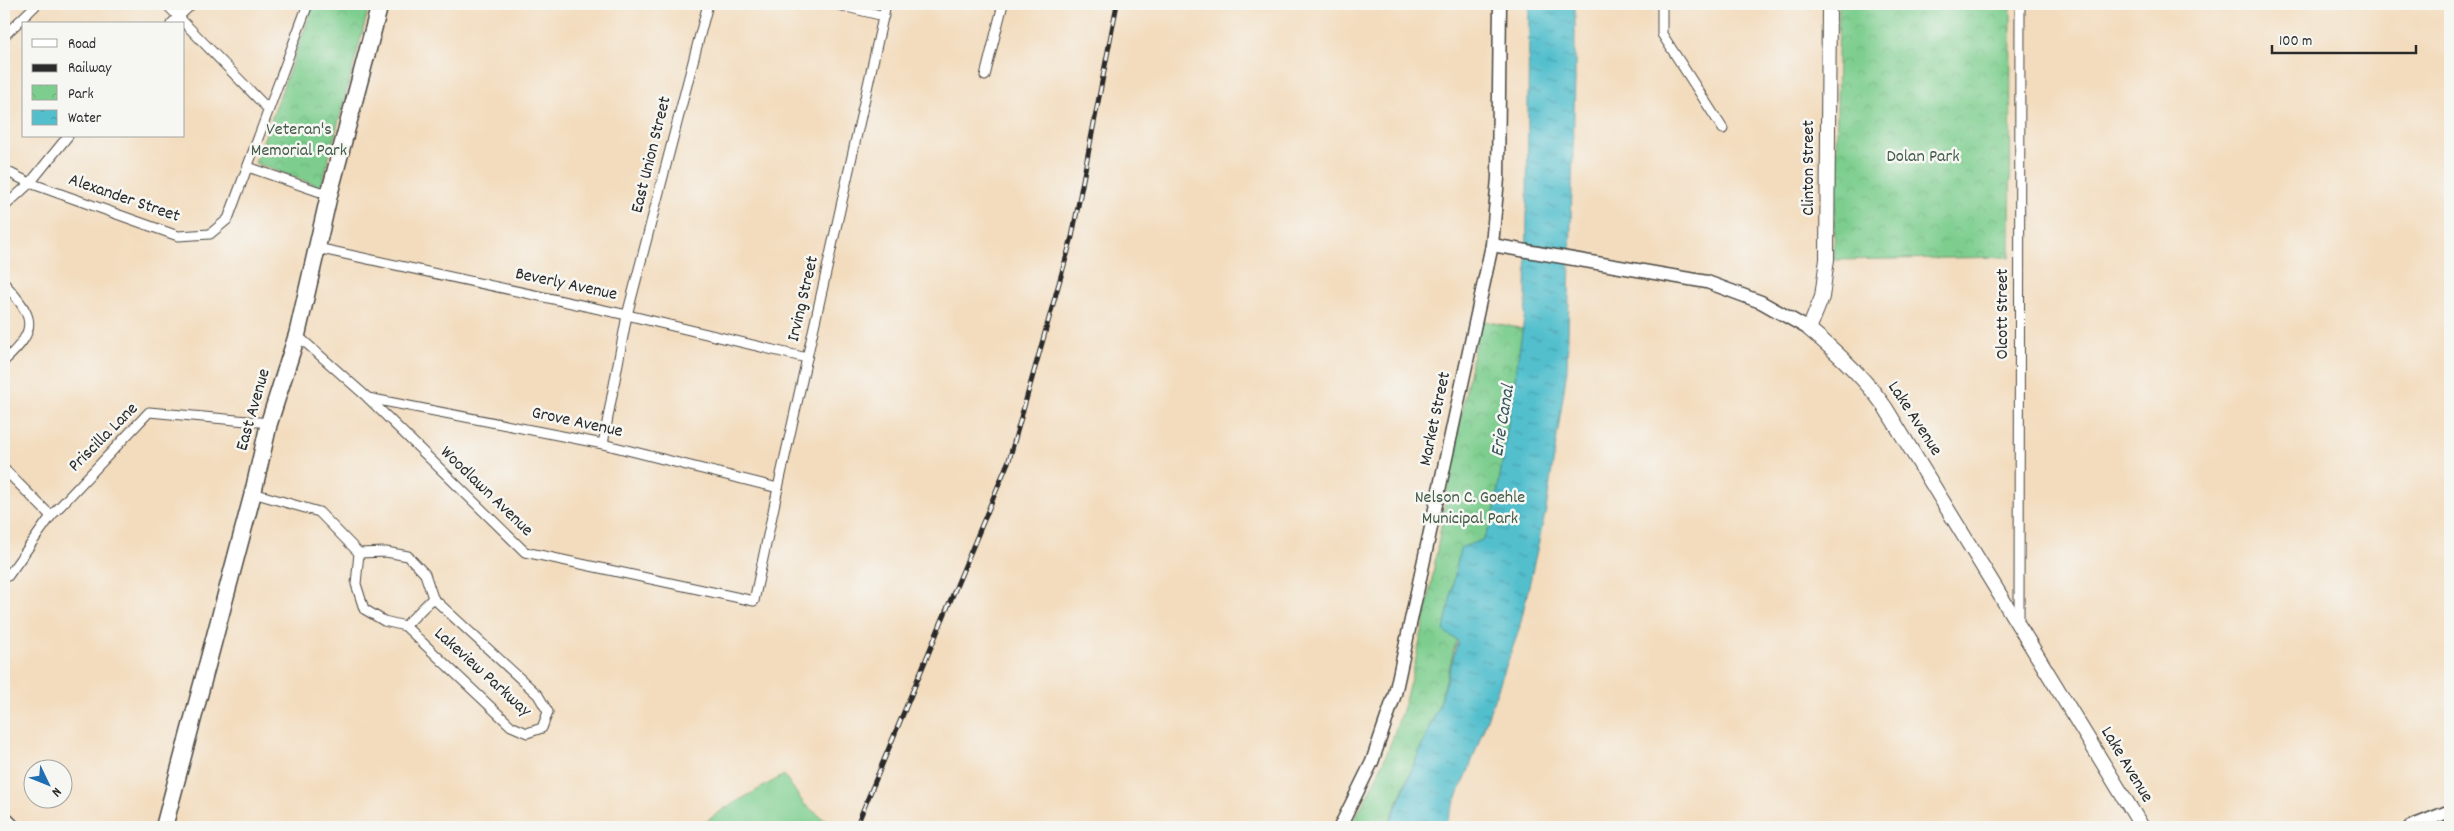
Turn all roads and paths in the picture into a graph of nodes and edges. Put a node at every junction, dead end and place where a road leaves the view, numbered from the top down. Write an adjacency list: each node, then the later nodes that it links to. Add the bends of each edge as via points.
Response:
1 (37, 4): 19 (street)
2 (166, 4): 15 (street)
3 (192, 4): 15 (street)
4 (308, 4): 21 (street)
5 (380, 4): 27 (highway, East Avenue)
6 (708, 4): 32 (street, East Union Street)
7 (834, 4): 14 (street)
8 (886, 4): 14 (street, Irving Street)
9 (1003, 4): 20 (street)
10 (1500, 4): 29 (street, Market Street, via 1498,178)
11 (1662, 4): 22 (street, via 1662,34)
12 (1829, 4): 33 (main road, Clinton Street, via 1827,259 1822,297)
13 (2020, 4): 48 (street, Olcott Street)
14 (884, 16): 35 (street, Irving Street)
15 (178, 17): 16 (street); 17 (street)
16 (173, 22)
17 (183, 22)
18 (185, 24): 21 (street)
19 (4, 36)
20 (985, 76)
21 (268, 108): 24 (street)
22 (1723, 129)
23 (66, 138): 26 (street)
24 (248, 167): 26 (street, Alexander Street, via 228,220 210,234 178,236); 27 (street)
25 (4, 170): 26 (street, Alexander Street)
26 (30, 183): 28 (street)
27 (329, 195): 30 (highway, East Avenue)
28 (4, 207)
29 (1492, 245): 33 (street, Lake Avenue, via 1707,282 1732,289); 54 (street, Market Street, via 1396,694 1372,762)
30 (317, 248): 32 (street, Beverly Avenue); 34 (highway, East Avenue)
31 (4, 283): 36 (street, via 25,306 29,321 27,338)
32 (627, 315): 35 (street, Beverly Avenue); 39 (street, East Union Street)
33 (1809, 330): 48 (main road, Lake Avenue, via 1844,358 1873,390)
34 (297, 335): 37 (street, Woodlawn Avenue); 38 (highway, East Avenue)
35 (807, 358): 41 (street, Irving Street)
36 (4, 361)
37 (368, 398): 39 (street, Grove Avenue); 47 (street, Woodlawn Avenue, via 525,552)
38 (269, 423): 42 (highway, East Avenue); 43 (street, Priscilla Lane, via 149,412)
39 (603, 444): 41 (street, Grove Avenue)
40 (4, 469): 43 (street)
41 (778, 488): 47 (street, Irving Street)
42 (253, 494): 44 (street, via 319,512); 53 (highway, East Avenue)
43 (51, 516): 45 (street, Priscilla Lane, via 8,576)
44 (360, 553): 46 (street, Lakeview Parkway, via 386,552 408,556 425,574); 49 (street, Lakeview Parkway, via 356,584 364,609 384,621)
45 (4, 576)
46 (433, 598): 49 (street, Lakeview Parkway); 49 (street, Lakeview Parkway, via 538,696 548,712 542,728 526,733 512,726)
47 (754, 601)
48 (2019, 624): 55 (main road, Lake Avenue)
49 (405, 626)
50 (2450, 811): 56 (street)
51 (4, 817): 52 (street)
52 (14, 827)
53 (164, 827)
54 (1340, 827)
55 (2142, 827)
56 (2410, 827)

